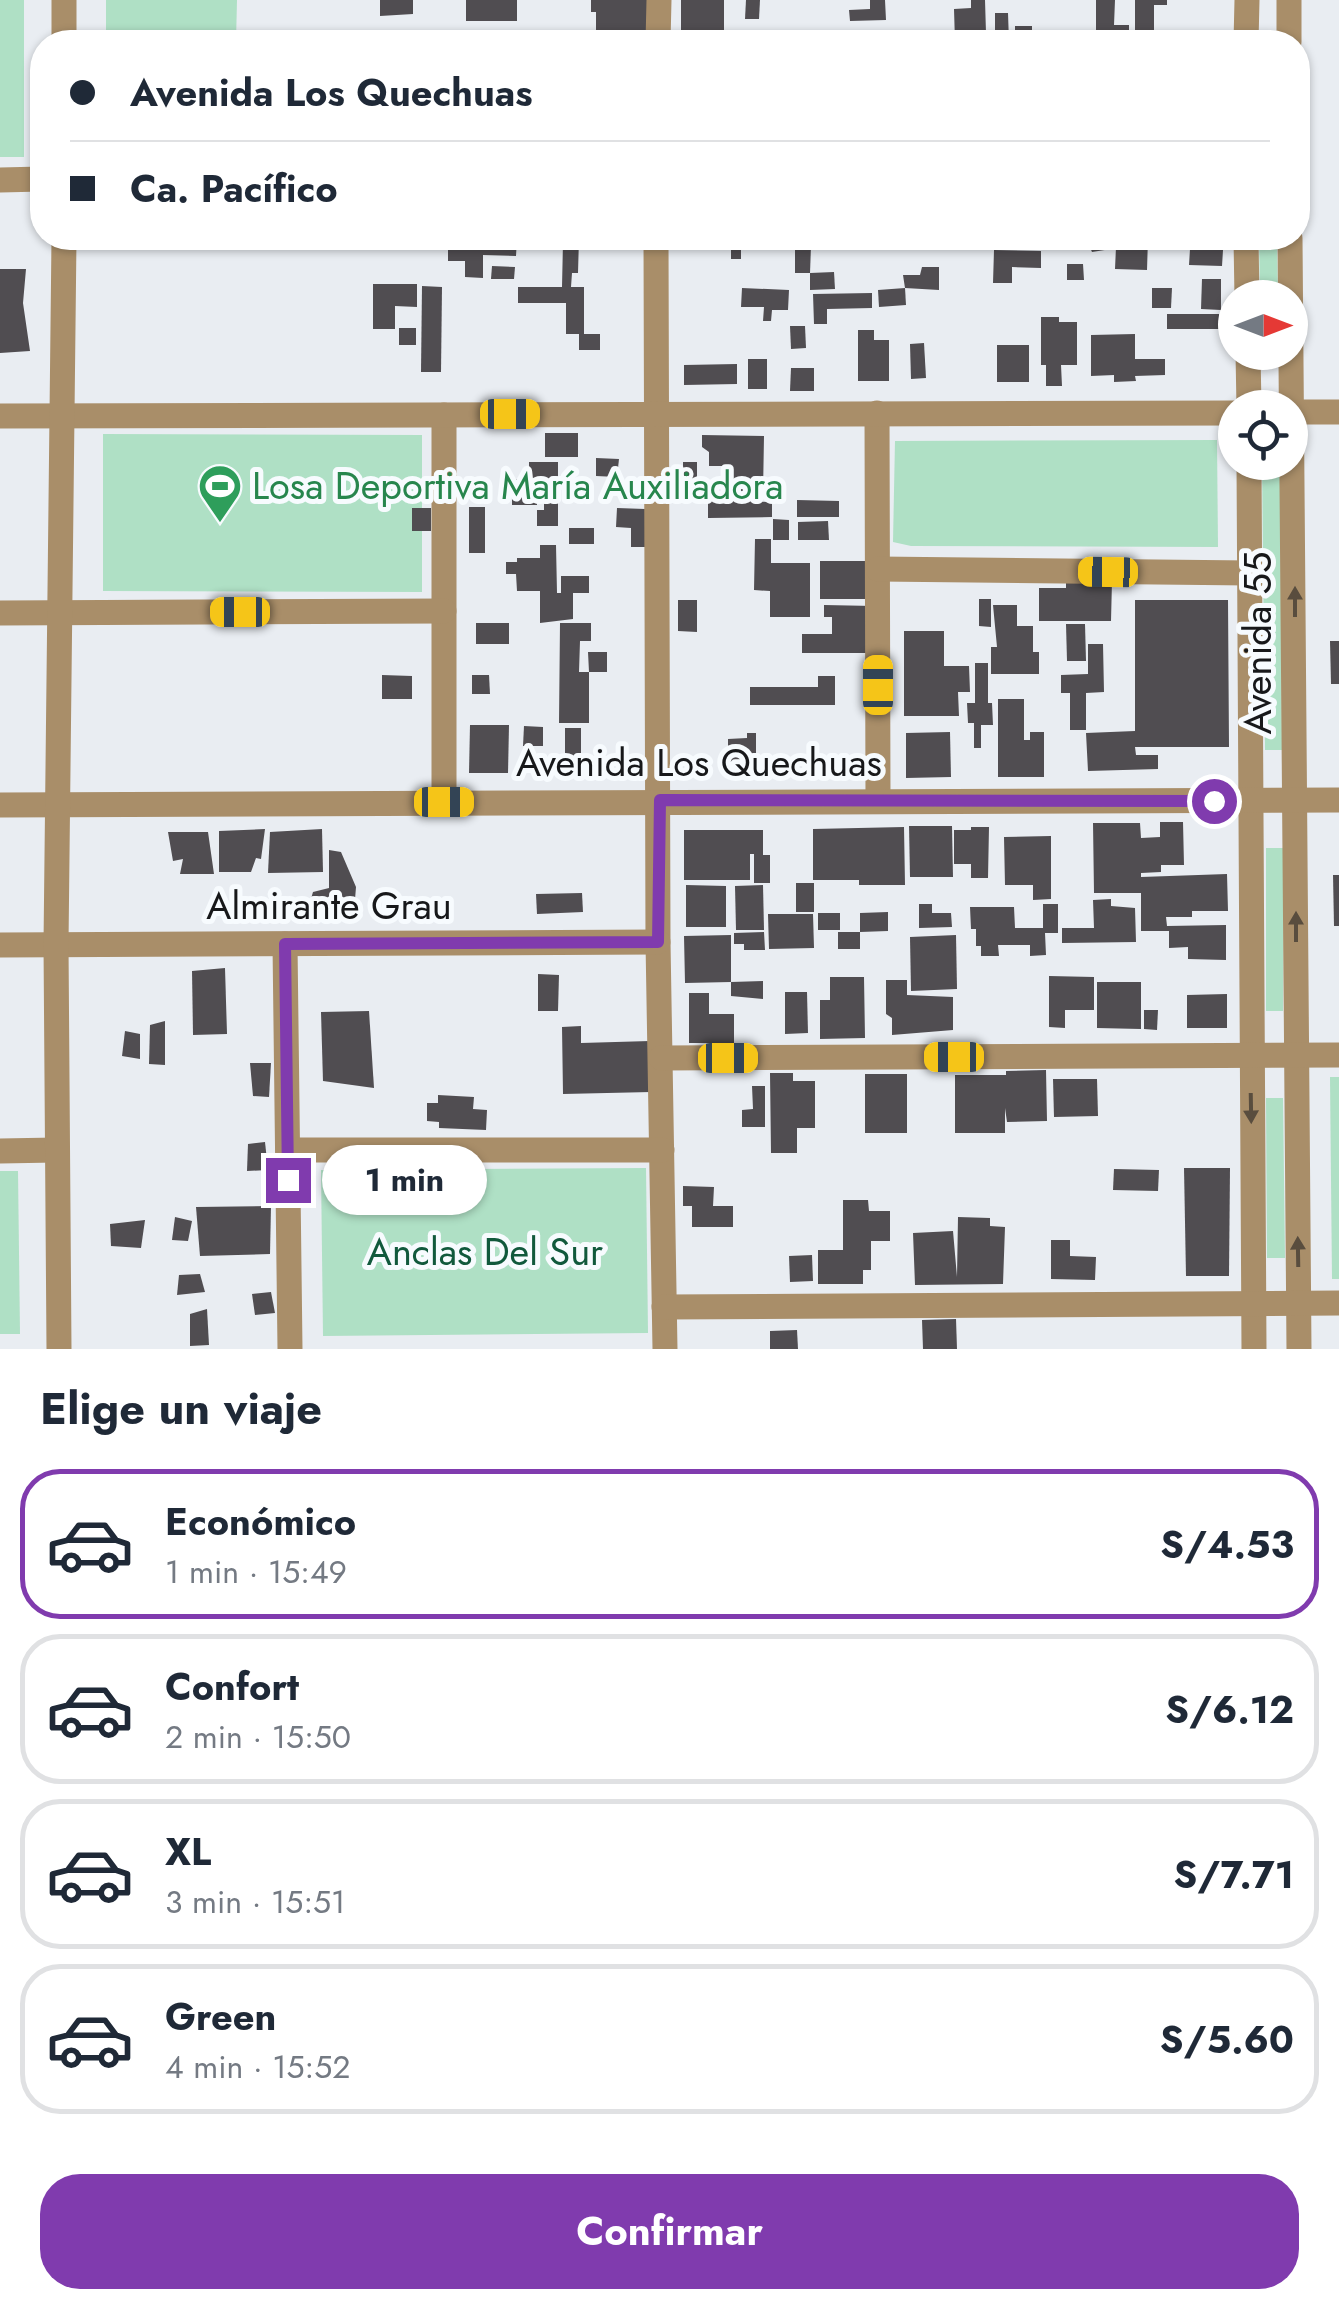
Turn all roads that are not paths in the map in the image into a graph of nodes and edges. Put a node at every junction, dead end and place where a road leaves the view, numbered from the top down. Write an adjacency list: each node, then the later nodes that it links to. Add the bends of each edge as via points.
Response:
1 (64, 0): 5 (street)
2 (659, 0): 6 (street)
3 (1247, 0): 7 (street)
4 (1289, 0): 8 (street)
5 (64, 30)
6 (658, 30)
7 (1246, 30)
8 (1289, 30)
9 (0, 180): 10 (street)
10 (30, 180)
11 (64, 250): 22 (street)
12 (656, 250): 19 (street)
13 (1246, 250): 15 (street)
14 (1290, 250): 16 (street, Avenida 55)
15 (1246, 280)
16 (1292, 390)
17 (1308, 412): 18 (street)
18 (1339, 412)
19 (656, 413): 21 (street); 23 (street); 32 (street)
20 (1218, 413): 21 (street)
21 (877, 414): 27 (street)
22 (64, 415): 23 (street); 24 (street); 30 (street)
23 (444, 415): 31 (street)
24 (0, 416)
25 (1249, 480): 28 (street, Avenida 55)
26 (1293, 480): 34 (street, Avenida 55, one-way to 26)
27 (878, 569): 28 (street); 33 (street)
28 (1250, 574): 36 (street, Avenida 55)
29 (0, 612): 30 (street)
30 (61, 612): 31 (street); 38 (street)
31 (444, 612): 37 (street)
32 (660, 800): 33 (street, Avenida Los Quechuas); 37 (street, Avenida Los Quechuas); 40 (street)
33 (878, 800): 36 (street, Avenida Los Quechuas)
34 (1296, 800): 35 (street, Avenida Los Quechuas); 36 (street, Avenida Los Quechuas); 44 (street, Avenida 55, one-way to 34)
35 (1339, 800)
36 (1251, 801): 46 (street, Avenida 55)
37 (444, 802): 38 (street, Avenida Los Quechuas)
38 (59, 804): 39 (street, Avenida Los Quechuas); 41 (street)
39 (0, 805)
40 (658, 942): 42 (street, Almirante Grau); 47 (street)
41 (56, 944): 42 (street, Almirante Grau); 43 (street, Almirante Grau); 48 (street)
42 (285, 944): 49 (street)
43 (0, 945)
44 (1296, 1055): 45 (street); 46 (street); 52 (street, Avenida 55, one-way to 44)
45 (1339, 1055)
46 (1250, 1056): 47 (street); 54 (street, Avenida 55, one-way to 54)
47 (661, 1058): 50 (street)
48 (56, 1150): 51 (street); 56 (street)
49 (288, 1150): 50 (street); 57 (street)
50 (662, 1150): 55 (street)
51 (0, 1151)
52 (1298, 1303): 53 (street); 54 (street); 60 (street, Avenida 55)
53 (1339, 1303)
54 (1254, 1304): 55 (street); 59 (street, Avenida 55)
55 (664, 1306): 58 (street)
56 (58, 1349)
57 (290, 1349)
58 (666, 1349)
59 (1254, 1349)
60 (1299, 1349)

